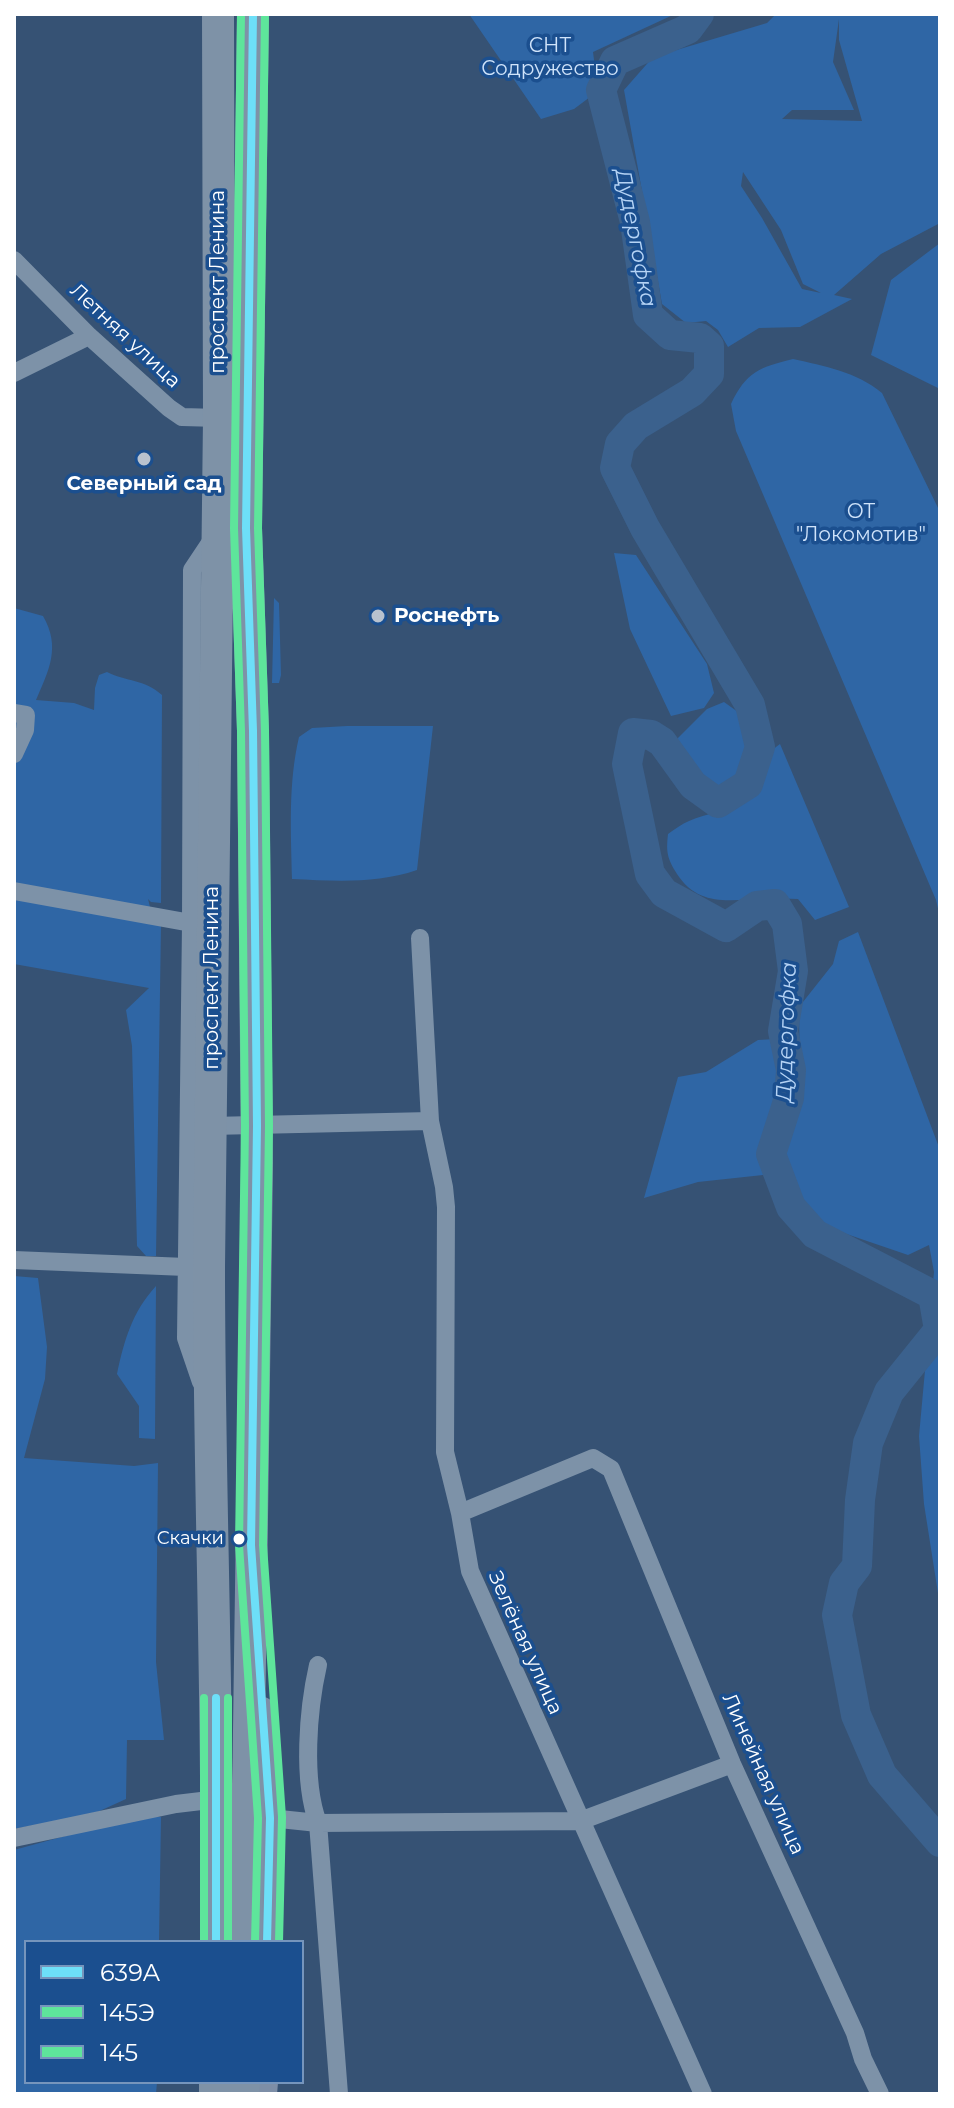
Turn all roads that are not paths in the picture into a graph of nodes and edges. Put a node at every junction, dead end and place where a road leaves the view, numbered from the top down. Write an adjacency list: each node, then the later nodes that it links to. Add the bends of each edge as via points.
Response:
1 (218, 14): 6 (highway, проспект Ленина)
2 (253, 14): 15 (highway, проспект Ленина, via 246,528)
3 (14, 260): 4 (street, Летняя улица)
4 (89, 336): 5 (street); 6 (street, Летняя улица, via 180,416)
5 (14, 373)
6 (219, 418): 7 (highway, проспект Ленина)
7 (217, 531): 11 (street, via 192,570); 14 (highway, проспект Ленина)
8 (20, 714): 9 (street, via 25,730)
9 (14, 754)
10 (14, 891): 11 (street)
11 (191, 923): 17 (street)
12 (420, 938): 13 (street, Зелёная улица)
13 (430, 1121): 15 (street); 19 (street, Зелёная улица, via 446,1207 445,1452)
14 (211, 1126): 15 (street); 18 (highway, проспект Ленина)
15 (257, 1126): 20 (highway, проспект Ленина)
16 (14, 1260): 17 (street)
17 (186, 1267): 18 (street, via 186,1338)
18 (209, 1404): 23 (highway, проспект Ленина)
19 (460, 1513): 22 (street, Линейная улица, via 593,1458 611,1469); 25 (street, Зелёная улица, via 470,1571)
20 (252, 1584): 24 (main road, проспект Ленина); 29 (highway)
21 (318, 1665): 26 (street, via 310,1699 310,1800)
22 (732, 1764): 25 (street); 33 (street, Линейная улица)
23 (218, 1799): 27 (street); 28 (highway, проспект Ленина)
24 (270, 1818): 26 (street); 30 (main road, проспект Ленина)
25 (580, 1821): 26 (street); 32 (street, Зелёная улица)
26 (318, 1823): 31 (street)
27 (14, 1838)
28 (216, 1940)
29 (246, 1940)
30 (267, 1940)
31 (339, 2094)
32 (703, 2094)
33 (880, 2094)

